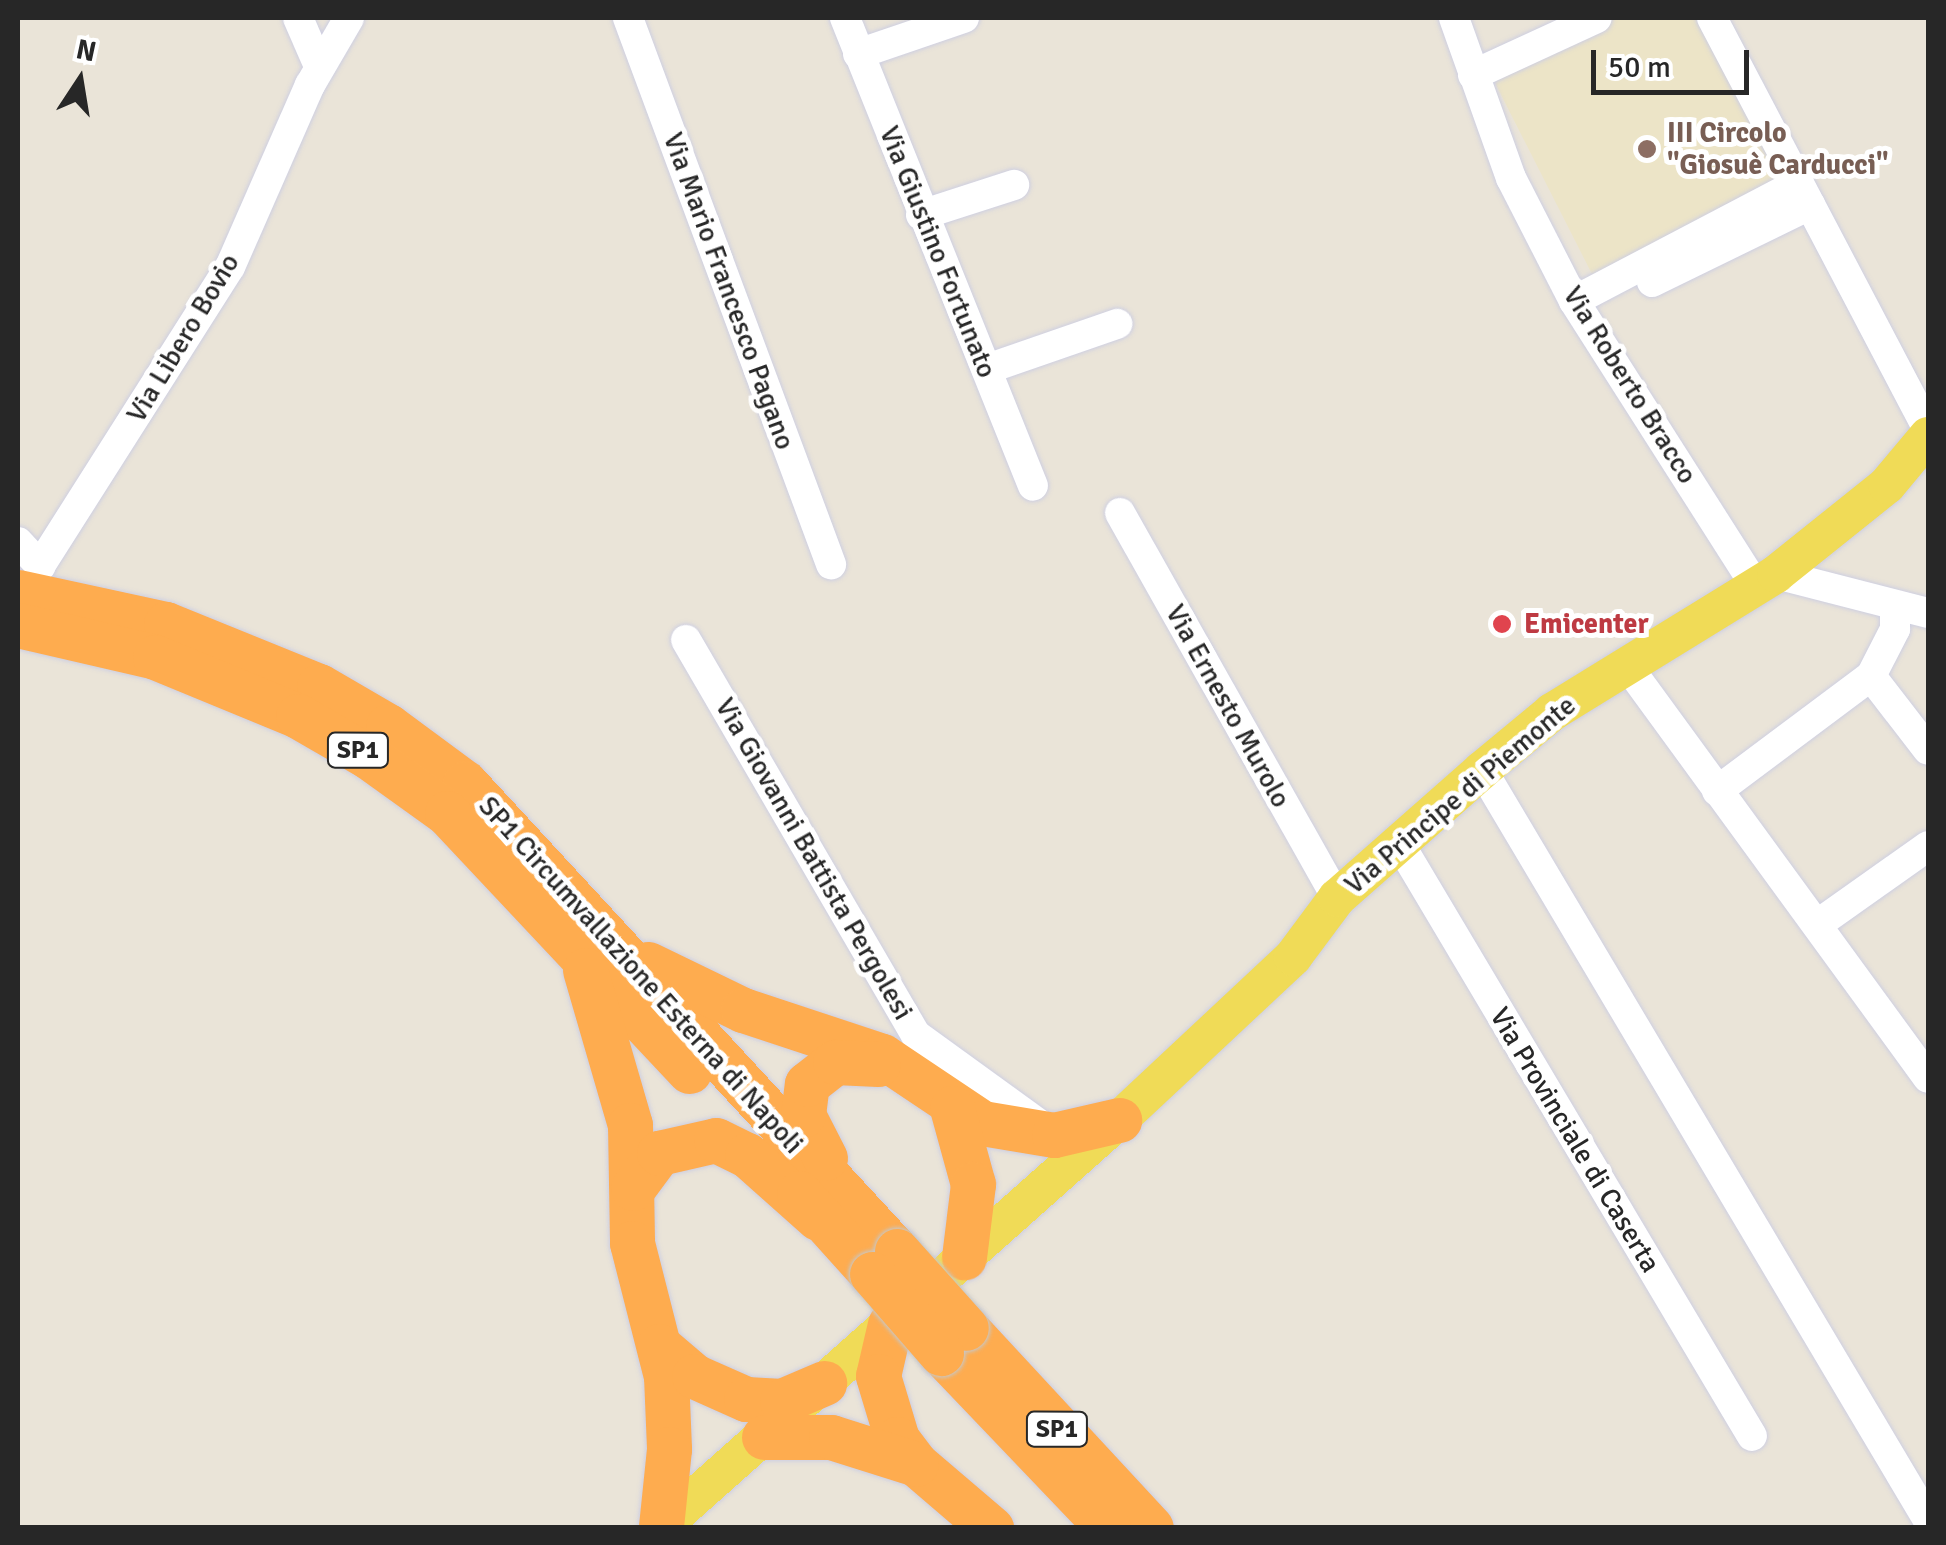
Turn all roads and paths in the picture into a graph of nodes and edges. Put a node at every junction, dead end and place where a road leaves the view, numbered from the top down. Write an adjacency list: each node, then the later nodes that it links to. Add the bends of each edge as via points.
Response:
1 (298, 18): 10 (street)
2 (349, 18): 10 (street, Via Libero Bovio)
3 (628, 18): 21 (street, Via Mario Francesco Pagano)
4 (844, 18): 9 (street, Via Giustino Fortunato)
5 (964, 18): 9 (street)
6 (1454, 18): 11 (street, Via Roberto Bracco)
7 (1597, 18): 11 (street)
8 (1712, 18): 13 (street)
9 (858, 54): 14 (street, Via Giustino Fortunato)
10 (319, 66): 22 (street, Via Libero Bovio, via 230,268)
11 (1473, 75): 15 (street, Via Roberto Bracco, via 1511,178)
12 (1014, 185): 14 (street)
13 (1805, 194): 15 (street); 18 (street)
14 (922, 216): 17 (street, Via Giustino Fortunato)
15 (1580, 308): 23 (street, Via Roberto Bracco)
16 (1117, 324): 17 (street)
17 (987, 369): 19 (street, Via Giustino Fortunato)
18 (1928, 432): 23 (main road, Via Principe di Piemonte, via 1888,485)
19 (1033, 486)
20 (1120, 513): 38 (street, Via Ernesto Murolo)
21 (831, 564)
22 (23, 565): 28 (highway, SP1 Circumvallazione Esterna di Napoli / SP1); 37 (highway, via 190,606 354,673 444,738 499,798)
23 (1766, 580): 24 (street); 30 (main road, Via Principe di Piemonte)
24 (1895, 609): 25 (street); 31 (street, via 1895,628)
25 (1928, 612)
26 (18, 625): 28 (highway, SP1 Circumvallazione Esterna di Napoli / SP1)
27 (686, 640): 45 (street, Via Giovanni Battista Pergolesi, via 916,1034)
28 (161, 641): 37 (highway, SP1 Circumvallazione Esterna di Napoli / SP1, via 319,686 388,726 465,784)
29 (18, 652): 37 (highway, via 91,666 214,707 328,762)
30 (1626, 664): 33 (main road, Via Principe di Piemonte); 34 (street)
31 (1871, 676): 32 (street); 34 (street)
32 (1928, 750)
33 (1482, 770): 35 (main road, Via Principe di Piemonte); 57 (street)
34 (1717, 792): 39 (street)
35 (1399, 844): 38 (main road, Via Principe di Piemonte); 53 (street, Via Provinciale di Caserta)
36 (1928, 846): 39 (street)
37 (531, 878): 40 (highway, SP1 Circumvallazione Esterna di Napoli / SP1)
38 (1337, 898): 44 (main road, Via Principe di Piemonte, via 1293,957)
39 (1818, 924): 42 (street)
40 (600, 951): 41 (highway, via 744,1010 882,1056); 46 (highway, via 630,1126); 47 (highway, SP1 Circumvallazione Esterna di Napoli / SP1)
41 (913, 1076): 43 (highway); 47 (highway, via 881,1064 835,1062 807,1084 803,1115)
42 (1928, 1078)
43 (952, 1108): 45 (highway, via 1012,1131); 48 (highway, via 973,1184)
44 (1119, 1120): 45 (highway); 48 (main road, Via Principe di Piemonte)
45 (1054, 1135)
46 (633, 1188): 47 (highway, via 660,1153 716,1140); 51 (highway, via 632,1242)
47 (836, 1211): 50 (highway, SP1 Circumvallazione Esterna di Napoli / SP1, bridge)
48 (964, 1257): 49 (main road, Via Principe di Piemonte)
49 (890, 1324): 52 (main road, Via Principe di Piemonte); 56 (highway, via 878,1376 881,1397 897,1439)
50 (954, 1340): 55 (highway, SP1 Circumvallazione Esterna di Napoli / SP1); 60 (highway, SP1 Circumvallazione Esterna di Napoli / SP1)
51 (660, 1346): 52 (highway, via 694,1376 759,1402 782,1401); 58 (highway, via 669,1408)
52 (824, 1383): 54 (main road, Via Principe di Piemonte)
53 (1752, 1436)
54 (764, 1437): 56 (highway, via 831,1436); 58 (main road, Via Principe di Piemonte)
55 (1078, 1452): 61 (highway, SP1 Circumvallazione Esterna di Napoli / SP1); 62 (highway)
56 (916, 1464): 59 (highway)
57 (1928, 1520)
58 (660, 1527)
59 (991, 1528)
60 (1108, 1528)
61 (1151, 1528)
62 (1179, 1528)

